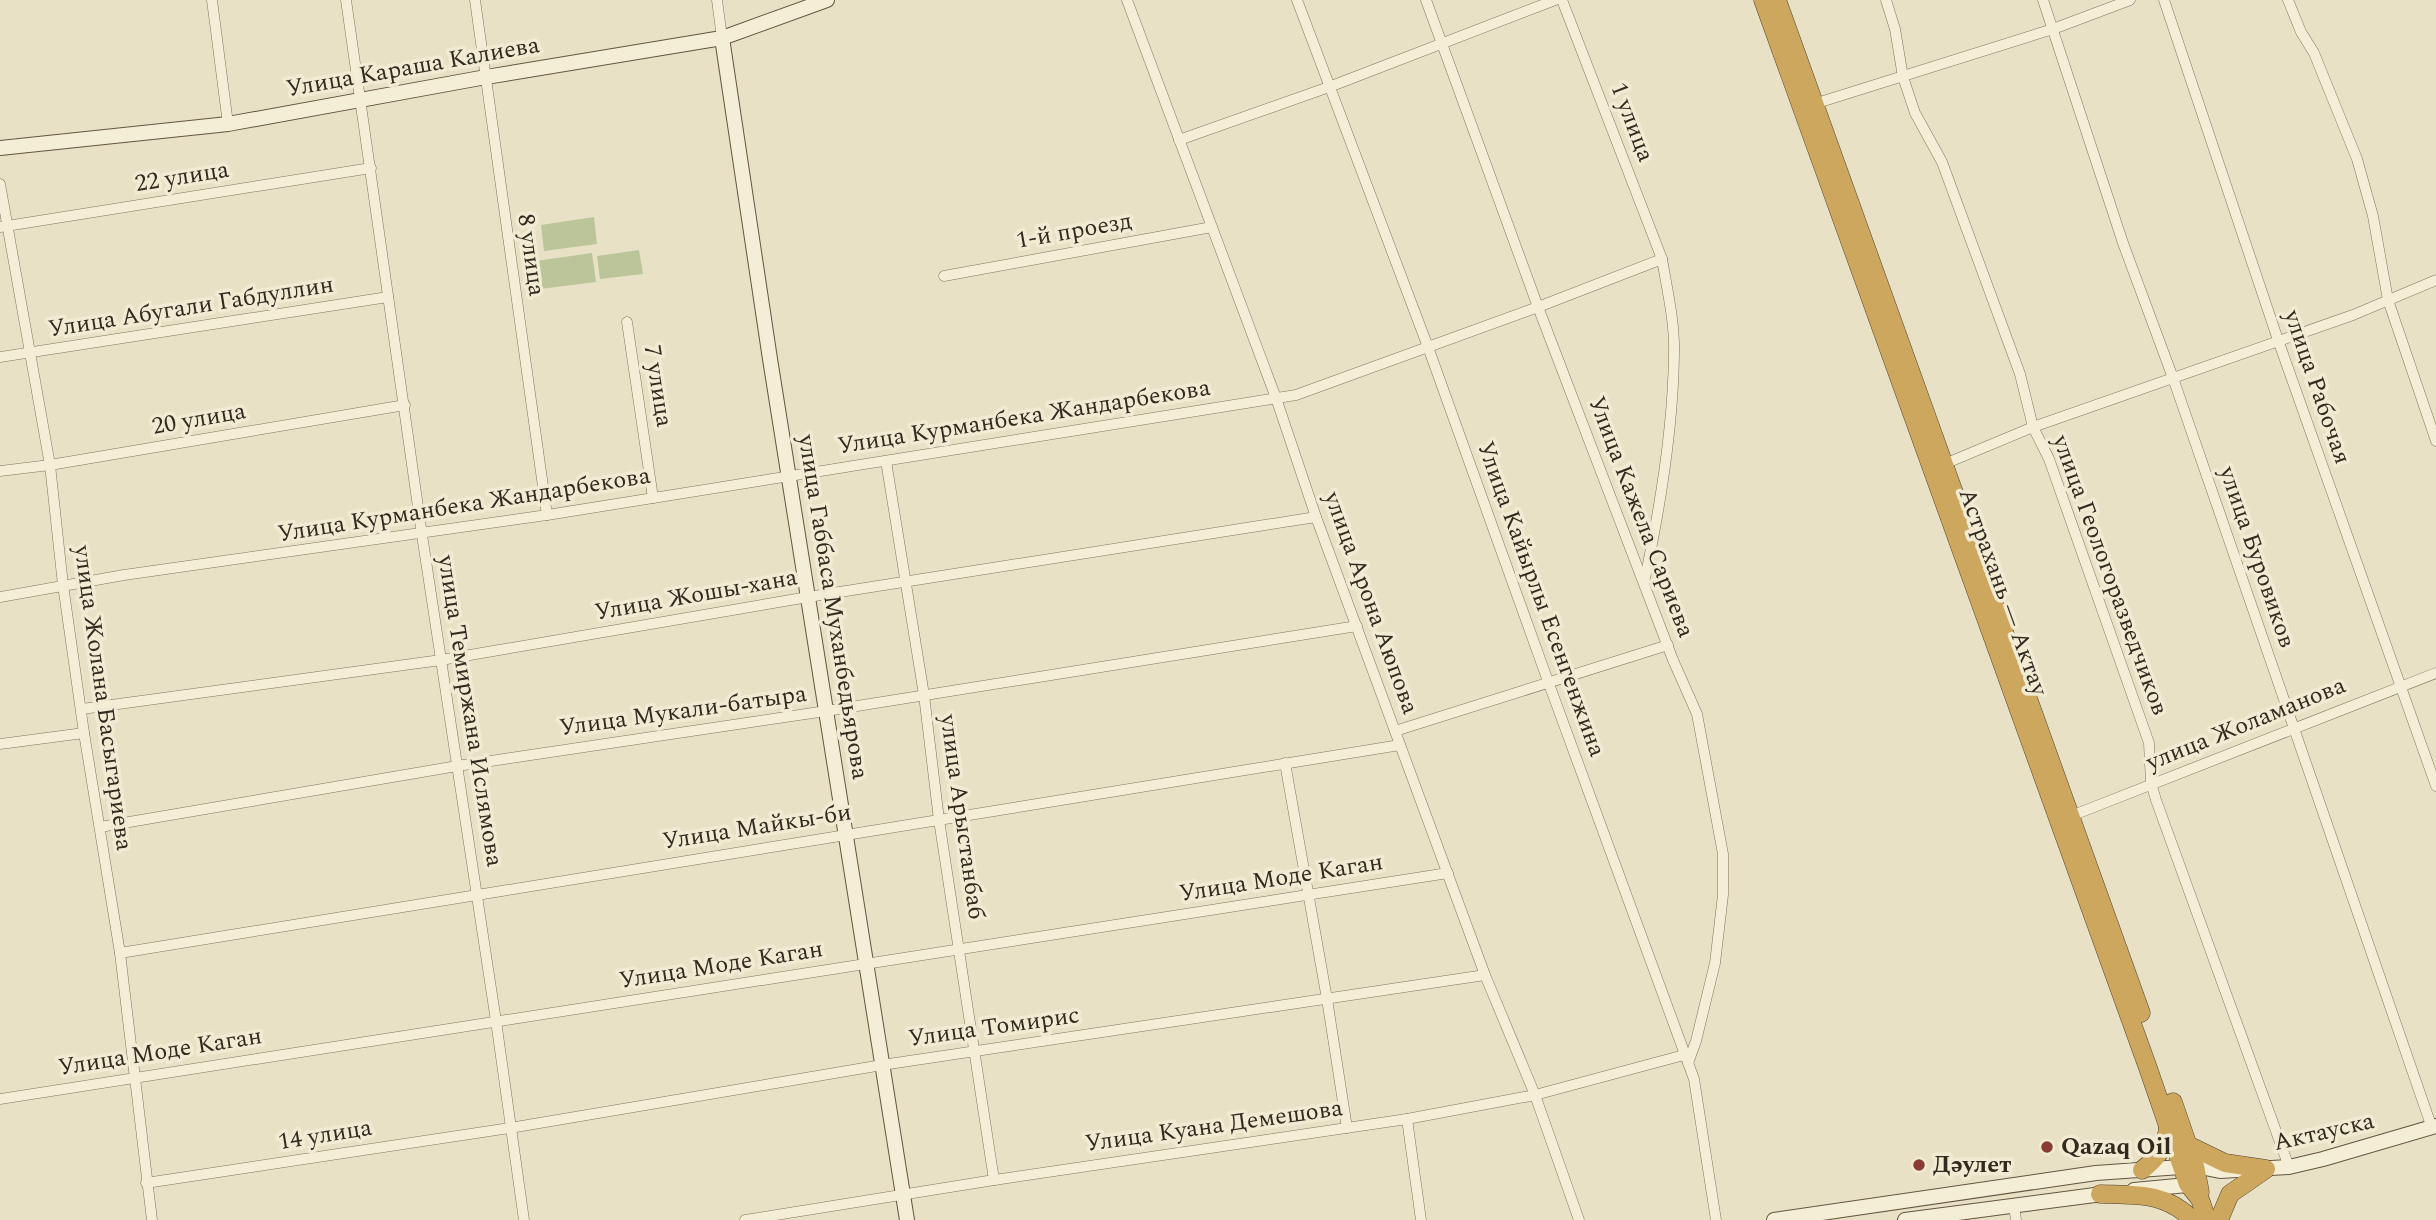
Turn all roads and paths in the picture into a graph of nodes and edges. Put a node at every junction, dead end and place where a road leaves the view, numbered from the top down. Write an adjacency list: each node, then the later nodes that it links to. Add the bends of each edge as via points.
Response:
1 (212, 0): 26 (street)
2 (346, 0): 24 (street, улица Темиржана Ислямова)
3 (475, 0): 21 (street, 8 улица)
4 (717, 0): 19 (street, улица Габбаса Муханбедьярова)
5 (827, 0): 19 (street, Улица Караша Калиева)
6 (1127, 0): 27 (street, улица Арона Аюпова)
7 (1297, 0): 23 (street, Улица Кайырлы Есенгенжина)
8 (1426, 0): 20 (street, Улица Кажела Сариева)
9 (1555, 0): 20 (street)
10 (1562, 0): 33 (street, 1 улица)
11 (1763, 0): 51 (highway, Астрахань — Актау)
12 (1777, 0): 25 (highway, Астрахань — Актау)
13 (1885, 0): 22 (street, улица Геологоразведчиков)
14 (2043, 0): 18 (street, улица Буровиков)
15 (2130, 0): 18 (street)
16 (2164, 0): 40 (street, улица Рабочая)
17 (2288, 0): 37 (street, via 2357,159)
18 (2053, 29): 22 (street); 44 (street, улица Буровиков)
19 (722, 38): 21 (street, Улица Караша Калиева); 53 (street, улица Габбаса Муханбедьярова)
20 (1441, 43): 23 (street); 38 (street, Улица Кажела Сариева)
21 (486, 77): 24 (street, Улица Караша Калиева); 55 (street, 8 улица)
22 (1903, 77): 25 (street); 47 (street, улица Геологоразведчиков, via 1915,113 1942,162 2020,374)
23 (1329, 87): 27 (street); 41 (street, Улица Кайырлы Есенгенжина)
24 (361, 100): 26 (street, Улица Караша Калиева); 29 (street, улица Темиржана Ислямова)
25 (1814, 104): 51 (highway, Астрахань — Актау)
26 (228, 124): 28 (street, Улица Караша Калиева)
27 (1179, 140): 32 (street, улица Арона Аюпова)
28 (0, 148)
29 (371, 168): 31 (street, 22 улица); 36 (street, улица Темиржана Ислямова)
30 (0, 184): 31 (street, улица Жолана Басыгариева)
31 (4, 226): 42 (street, улица Жолана Басыгариева)
32 (1212, 228): 34 (street, 1-й проезд); 45 (street, улица Арона Аюпова)
33 (1662, 259): 38 (street, Улица Курманбека Жандарбекова); 59 (street, 1 улица, via 1674,352 1667,455)
34 (944, 276)
35 (2436, 280): 37 (street)
36 (388, 297): 42 (street, Улица Абугали Габдуллин); 46 (street, улица Темиржана Ислямова)
37 (2388, 300): 40 (street); 48 (street)
38 (1538, 307): 41 (street, Улица Курманбека Жандарбекова); 59 (street, Улица Кажела Сариева)
39 (627, 322): 54 (street, 7 улица)
40 (2278, 341): 44 (street); 69 (street, улица Рабочая)
41 (1428, 347): 45 (street, Улица Курманбека Жандарбекова, via 1296,395); 68 (street, Улица Кайырлы Есенгенжина)
42 (30, 353): 43 (street, Улица Абугали Габдуллин); 50 (street, улица Жолана Басыгариева)
43 (0, 357)
44 (2173, 378): 47 (street); 73 (street, улица Буровиков)
45 (1276, 398): 49 (street, Улица Курманбека Жандарбекова); 56 (street, улица Арона Аюпова)
46 (405, 405): 50 (street, 20 улица); 57 (street, улица Темиржана Ислямова)
47 (2033, 427): 51 (street); 80 (street, улица Геологоразведчиков, via 2049,459 2149,743)
48 (2436, 441)
49 (886, 461): 53 (street, Улица Курманбека Жандарбекова); 58 (street, улица Арыстанбаб)
50 (50, 465): 52 (street, 20 улица); 60 (street, улица Жолана Басыгариева)
51 (1938, 467): 63 (highway, Астрахань — Актау)
52 (0, 471)
53 (789, 475): 54 (street, Улица Курманбека Жандарбекова); 62 (street, улица Габбаса Муханбедьярова)
54 (653, 498): 55 (street, Улица Курманбека Жандарбекова)
55 (547, 515): 57 (street, Улица Курманбека Жандарбекова)
56 (1316, 517): 58 (street, Улица Жошы-хана); 64 (street, улица Арона Аюпова)
57 (422, 535): 60 (street, Улица Курманбека Жандарбекова); 66 (street, улица Темиржана Ислямова)
58 (905, 581): 62 (street, Улица Жошы-хана); 70 (street, улица Арыстанбаб)
59 (1644, 583): 65 (street, Улица Кажела Сариева)
60 (63, 585): 61 (street, Улица Курманбека Жандарбекова); 71 (street, улица Жолана Басыгариева)
61 (0, 597)
62 (808, 597): 66 (street, Улица Жошы-хана); 72 (street, улица Габбаса Муханбедьярова)
63 (1989, 607): 82 (highway, Астрахань — Актау); 102 (highway, Астрахань — Актау)
64 (1357, 626): 70 (street, Улица Мукали-батыра); 74 (street, улица Арона Аюпова)
65 (1668, 645): 68 (street); 96 (street, Улица Кажела Сариева, via 1697,715 1723,854 1714,963 1696,1041)
66 (441, 660): 71 (street, Улица Жошы-хана); 79 (street, улица Темиржана Ислямова)
67 (2436, 673): 69 (street, улица Жоламанова)
68 (1549, 684): 74 (street); 96 (street, Улица Кайырлы Есенгенжина)
69 (2399, 686): 73 (street, улица Жоламанова); 81 (street, улица Рабочая)
70 (924, 695): 72 (street, Улица Мукали-батыра); 83 (street, улица Арыстанбаб)
71 (82, 709): 75 (street, улица Жолана Басыгариева)
72 (826, 711): 79 (street, Улица Мукали-батыра); 85 (street, улица Габбаса Муханбедьярова)
73 (2293, 727): 80 (street, улица Жоламанова); 103 (street, улица Буровиков)
74 (1395, 732): 77 (street, улица Арона Аюпова)
75 (84, 733): 76 (street); 84 (street, улица Жолана Басыгариева)
76 (0, 744)
77 (1400, 745): 78 (street, Улица Майкы-би); 86 (street, улица Арона Аюпова)
78 (1285, 763): 83 (street, Улица Майкы-би); 88 (street)
79 (457, 766): 84 (street, Улица Мукали-батыра); 87 (street, улица Темиржана Ислямова)
80 (2151, 783): 82 (street, улица Жоламанова); 107 (street, улица Геологоразведчиков)
81 (2436, 786)
82 (2071, 816): 106 (highway, Астрахань — Актау)
83 (939, 820): 85 (street, Улица Майкы-би); 89 (street, улица Арыстанбаб)
84 (100, 827): 90 (street, улица Жолана Басыгариева)
85 (846, 834): 87 (street, Улица Майкы-би); 91 (street, улица Габбаса Муханбедьярова)
86 (1448, 873): 88 (street, Улица Моде Каган); 92 (street, улица Арона Аюпова)
87 (476, 893): 90 (street, Улица Майкы-би); 94 (street, улица Темиржана Ислямова)
88 (1309, 895): 89 (street, Улица Моде Каган); 93 (street)
89 (960, 950): 91 (street, Улица Моде Каган); 95 (street, улица Арыстанбаб)
90 (121, 953): 98 (street, улица Жолана Басыгариева)
91 (866, 964): 94 (street, Улица Моде Каган); 97 (street, улица Габбаса Муханбедьярова)
92 (1485, 975): 93 (street, Улица Томирис); 99 (street, улица Арона Аюпова)
93 (1327, 999): 95 (street, Улица Томирис); 105 (street)
94 (496, 1021): 98 (street, Улица Моде Каган); 104 (street, улица Темиржана Ислямова)
95 (974, 1052): 97 (street, Улица Томирис); 110 (street, улица Арыстанбаб)
96 (1686, 1059): 99 (street, Улица Куана Демешова); 122 (street, Улица Кайырлы Есенгенжина, via 1694,1079)
97 (883, 1065): 104 (street, Улица Томирис); 113 (street, улица Габбаса Муханбедьярова)
98 (134, 1076): 100 (street, Улица Моде Каган); 112 (street, улица Жолана Басыгариева)
99 (1535, 1095): 101 (street, Улица Куана Демешова); 121 (street, улица Арона Аюпова)
100 (0, 1099)
101 (1407, 1119): 105 (street, Улица Куана Демешова); 120 (street)
102 (2168, 1122): 109 (highway, via 2163,1148); 111 (highway, Астрахань — Актау)
103 (2434, 1127): 107 (street, Актауска)
104 (510, 1128): 112 (street, 14 улица); 117 (street, улица Темиржана Ислямова)
105 (1347, 1128): 110 (street, Улица Куана Демешова)
106 (2188, 1145): 108 (highway, via 2225,1163); 111 (highway, Астрахань — Актау)
107 (2289, 1167): 108 (street, Актауска)
108 (2266, 1169): 111 (street, Актауска, via 2220,1171); 127 (highway, via 2230,1194)
109 (2142, 1170): 111 (street); 123 (street)
110 (994, 1180): 113 (street, Улица Куана Демешова)
111 (2193, 1180): 114 (street); 126 (highway, Астрахань — Актау)
112 (146, 1183): 116 (street, улица Жолана Басыгариева)
113 (903, 1194): 118 (street, Улица Куана Демешова); 119 (street, улица Габбаса Муханбедьярова)
114 (2100, 1194): 115 (street); 125 (highway, via 2167,1200)
115 (2015, 1213): 124 (street)
116 (152, 1220)
117 (524, 1220)
118 (745, 1220)
119 (907, 1220)
120 (1421, 1220)
121 (1579, 1220)
122 (1716, 1220)
123 (1774, 1220)
124 (1905, 1220)
125 (2193, 1220)
126 (2207, 1220)
127 (2220, 1220)

